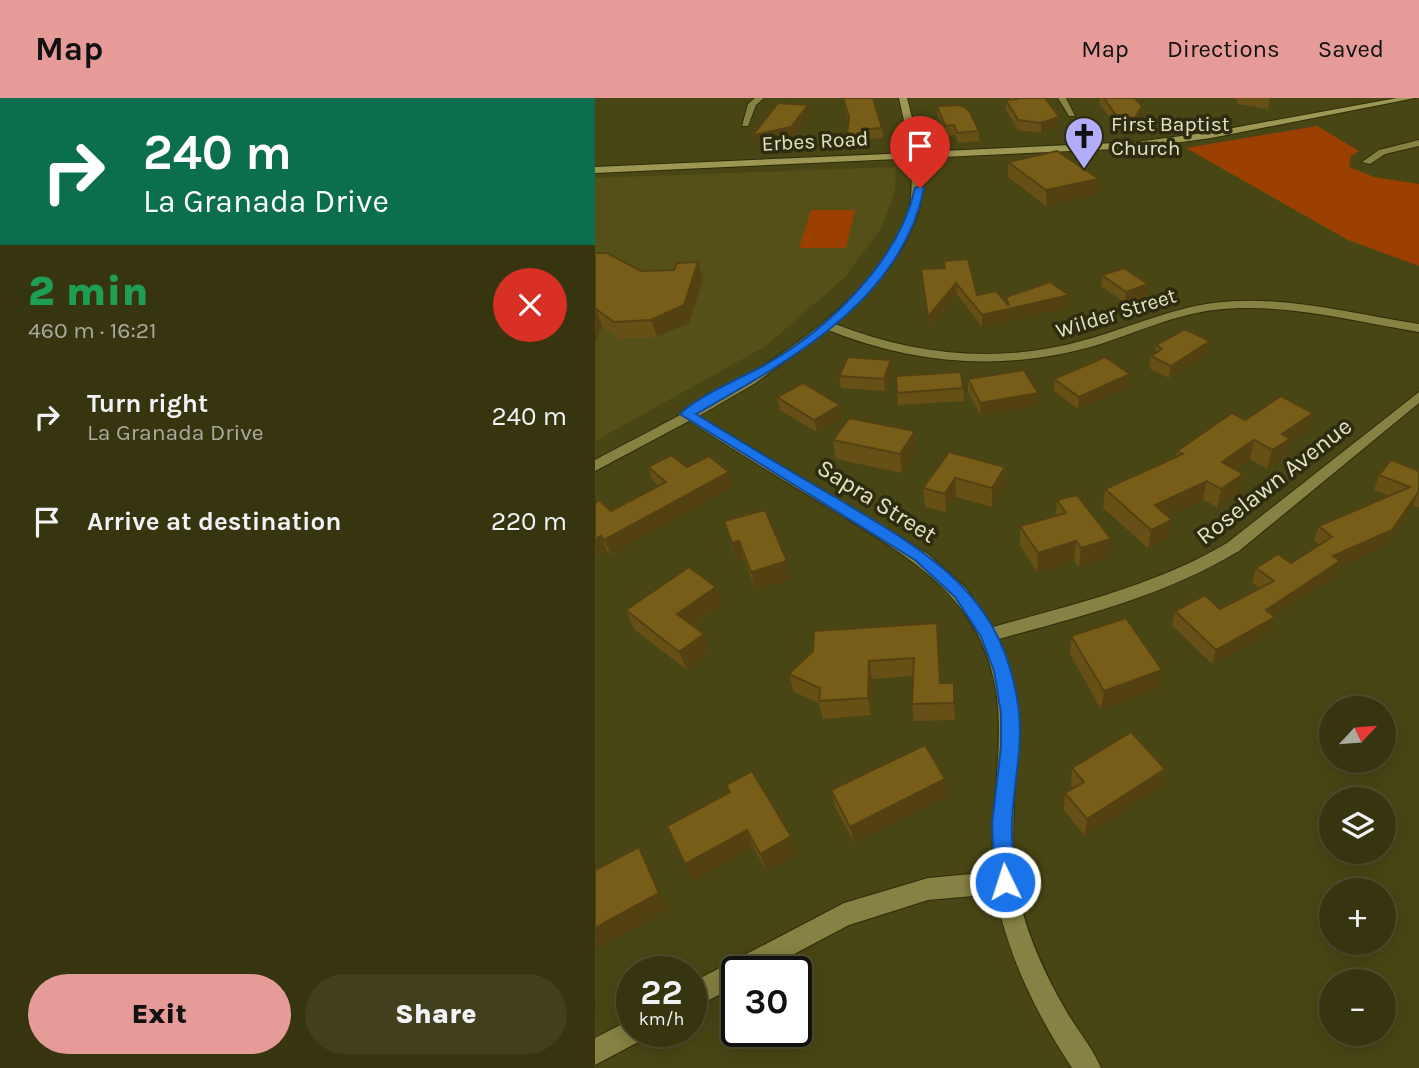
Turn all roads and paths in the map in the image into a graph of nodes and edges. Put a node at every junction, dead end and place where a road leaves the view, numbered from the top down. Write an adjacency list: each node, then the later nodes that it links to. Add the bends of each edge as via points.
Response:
1 (760, 98): 6 (street, via 752,104)
2 (903, 98): 8 (main road)
3 (1062, 98): 5 (street)
4 (1411, 98): 8 (main road, Erbes Road, via 1137,145)
5 (1072, 114)
6 (745, 124)
7 (1419, 143): 9 (street, via 1383,152)
8 (918, 156): 10 (main road, Erbes Road); 11 (street, via 920,188 907,230 879,275)
9 (1367, 162)
10 (595, 170)
11 (828, 326): 12 (street, Wilder Street, via 894,350 978,359 1060,351 1166,315 1230,305 1309,308); 14 (street, via 783,359)
12 (1419, 328)
13 (1419, 396): 16 (street, Roselawn Avenue, via 1203,567 1170,582)
14 (687, 414): 15 (street); 16 (street, Sapra Street, via 921,556 961,593)
15 (595, 466)
16 (989, 635): 17 (street, Sapra Street, via 1010,713 1002,824)
17 (1005, 882): 18 (street, via 928,890 845,915); 21 (street, Sapra Street, via 1023,951 1055,1020)
18 (766, 956)
19 (616, 1040): 20 (street)
20 (595, 1052)
21 (1088, 1068)

